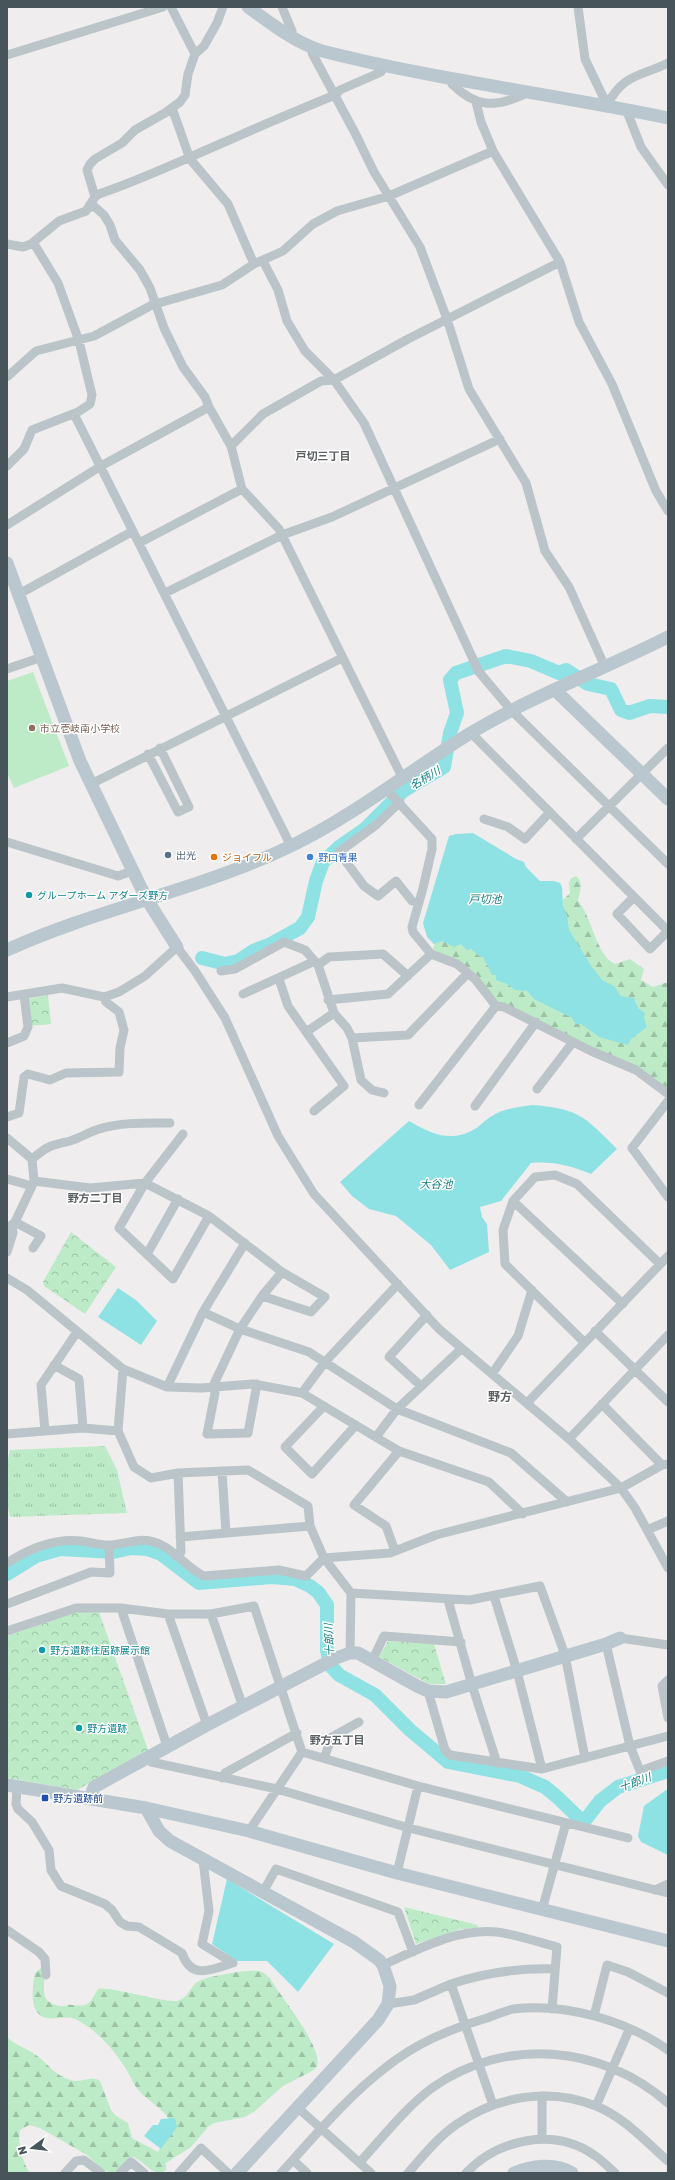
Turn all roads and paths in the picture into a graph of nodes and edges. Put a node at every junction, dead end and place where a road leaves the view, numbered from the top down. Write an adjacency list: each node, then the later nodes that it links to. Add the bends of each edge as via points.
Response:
1 (163, 7): 10 (street)
2 (170, 7): 9 (street)
3 (223, 7): 9 (street, via 207,40)
4 (248, 7): 7 (street)
5 (282, 7): 7 (street, via 292,31)
6 (578, 7): 17 (street, via 585,59)
7 (290, 36): 8 (street)
8 (312, 48): 12 (street); 15 (street, via 312,53)
9 (195, 54): 18 (street, via 188,74 185,95)
10 (7, 55)
11 (668, 63): 17 (street, via 627,80)
12 (386, 65): 13 (street); 15 (street, via 381,72 340,90)
13 (452, 79): 14 (street); 16 (street, via 452,84 463,96)
14 (525, 91): 16 (street, via 523,95 508,100 486,104); 17 (street)
15 (335, 95): 22 (street, via 232,138); 24 (street)
16 (476, 102): 21 (street)
17 (606, 105): 19 (street)
18 (172, 108): 22 (street); 25 (street, via 94,159 87,170)
19 (626, 109): 20 (street); 23 (street, via 641,147)
20 (668, 118)
21 (493, 151): 24 (street); 29 (street)
22 (190, 159): 25 (street); 30 (street, via 228,204)
23 (668, 186)
24 (389, 196): 30 (street, via 337,211 313,224 283,251); 32 (street, via 420,247)
25 (95, 197): 26 (street)
26 (89, 206): 27 (street, via 86,211 59,220); 31 (street, via 95,207 104,215 115,240 140,270)
27 (33, 242): 28 (street, via 23,247); 33 (street, via 58,282)
28 (7, 244)
29 (560, 262): 32 (street); 44 (street, via 579,322 612,384 656,491)
30 (258, 263): 31 (street, via 222,285); 35 (street, via 278,290 287,321 305,351)
31 (156, 304): 33 (street); 36 (street, via 164,328 183,367 205,396)
32 (447, 319): 35 (street); 38 (street, via 469,389)
33 (79, 341): 34 (street, via 36,352); 37 (street, via 92,395 90,404)
34 (7, 377)
35 (334, 380): 39 (street, via 321,381 263,414); 43 (street, via 364,423)
36 (209, 407): 39 (street); 41 (street)
37 (74, 414): 40 (street, via 32,430 24,448); 41 (street)
38 (500, 439): 43 (street); 55 (street, via 526,483 545,550 569,587)
39 (231, 446): 42 (street)
40 (7, 466)
41 (101, 466): 45 (street); 46 (street)
42 (242, 489): 47 (street); 48 (street)
43 (393, 489): 47 (street, via 332,517); 58 (street, via 477,667)
44 (668, 511)
45 (7, 525)
46 (133, 531): 48 (street); 51 (street)
47 (282, 535): 50 (street); 54 (street)
48 (140, 543): 50 (street)
49 (7, 563): 51 (street)
50 (165, 593): 59 (street)
51 (19, 594): 53 (street)
52 (668, 636): 55 (street)
53 (42, 657): 56 (street); 66 (street)
54 (342, 658): 59 (street); 65 (street)
55 (602, 668): 57 (street)
56 (7, 669)
57 (555, 690): 58 (street); 64 (street)
58 (512, 711): 60 (street); 69 (street)
59 (225, 716): 61 (street); 74 (street)
60 (471, 733): 65 (street); 70 (street)
61 (160, 748): 63 (street); 63 (street, via 189,806 178,812)
62 (668, 748): 64 (street)
63 (148, 754): 66 (street)
64 (643, 774): 68 (street); 69 (street)
65 (403, 779): 67 (street)
66 (91, 784): 76 (street)
67 (394, 796): 74 (street, via 347,816); 79 (street, via 376,825 339,852 364,886 378,896 396,881); 83 (street, via 432,839 432,849 412,927 415,937)
68 (668, 799)
69 (610, 806): 72 (street); 75 (street)
70 (550, 812): 71 (street, via 525,839 508,827); 72 (street)
71 (484, 819)
72 (576, 839): 77 (street)
73 (7, 842): 76 (street, via 118,876)
74 (290, 846): 78 (street, via 258,861)
75 (668, 864)
76 (132, 871): 78 (street)
77 (634, 897): 80 (street); 80 (street, via 617,914 650,949)
78 (146, 898): 81 (street); 82 (street, via 38,935)
79 (412, 901)
80 (668, 931)
81 (177, 947): 92 (street, via 145,976 119,992); 129 (street, via 225,1018 278,1136 314,1194)
82 (7, 950)
83 (431, 954): 86 (street, via 457,964); 87 (street)
84 (316, 963): 85 (street, via 305,950 284,942 236,969); 87 (street, via 329,957 383,954); 88 (street); 93 (street)
85 (221, 971)
86 (467, 974): 94 (street, via 475,979); 98 (street, via 408,1035)
87 (408, 976): 93 (street, via 388,994)
88 (279, 979): 90 (street); 97 (street, via 288,1006)
89 (24, 994): 91 (street); 92 (street, via 62,988); 100 (street, via 28,1027 24,1036)
90 (244, 994)
91 (7, 997)
92 (104, 997): 108 (street, via 106,1002 119,1012 124,1030 119,1072 66,1073 50,1080 28,1074 24,1077 19,1113)
93 (328, 1000): 95 (street)
94 (496, 1006): 96 (street, via 504,1007); 105 (street)
95 (334, 1013): 97 (street); 98 (street)
96 (536, 1022): 99 (street); 106 (street)
97 (306, 1032): 107 (street, via 344,1086)
98 (352, 1038): 102 (street, via 360,1080 372,1090)
99 (573, 1042): 101 (street); 103 (street, via 636,1070)
100 (7, 1043)
101 (538, 1089)
102 (384, 1093)
103 (668, 1094)
104 (668, 1101): 116 (street, via 632,1148)
105 (419, 1105)
106 (475, 1106)
107 (314, 1111)
108 (7, 1117)
109 (170, 1123): 112 (street, via 136,1123 98,1130 70,1141 56,1142)
110 (183, 1134): 115 (street)
111 (7, 1138): 112 (street)
112 (32, 1159): 114 (street)
113 (7, 1179): 114 (street)
114 (33, 1183): 115 (street, via 90,1188); 120 (street)
115 (145, 1183): 117 (street); 124 (street, via 119,1228)
116 (667, 1192)
117 (178, 1199): 119 (street); 124 (street)
118 (513, 1201): 126 (street, via 535,1177 555,1175 577,1184); 130 (street, via 503,1230 505,1264); 132 (street)
119 (209, 1216): 121 (street); 124 (street, via 173,1279)
120 (11, 1225): 122 (street, via 41,1236); 123 (street, via 13,1232)
121 (245, 1243): 127 (street); 133 (street)
122 (33, 1248)
123 (7, 1252)
124 (147, 1254)
125 (668, 1256): 126 (street)
126 (660, 1264): 132 (street)
127 (282, 1272): 131 (street); 131 (street, via 325,1297 311,1312)
128 (7, 1278): 137 (street, via 27,1290)
129 (398, 1284): 134 (street); 141 (street)
130 (532, 1290): 139 (street); 145 (street, via 518,1336)
131 (262, 1296): 135 (street)
132 (623, 1304): 136 (street)
133 (203, 1312): 135 (street); 149 (street)
134 (427, 1315): 140 (street); 148 (street, via 389,1357)
135 (240, 1329): 141 (street, via 309,1352); 147 (street)
136 (595, 1330): 139 (street); 144 (street)
137 (77, 1332): 142 (street); 143 (street)
138 (668, 1335): 144 (street)
139 (584, 1342): 152 (street)
140 (461, 1349): 145 (street); 148 (street)
141 (325, 1362): 150 (street); 155 (street)
142 (54, 1365): 157 (street, via 79,1379); 158 (street, via 41,1385)
143 (123, 1369): 149 (street); 159 (street)
144 (634, 1370): 151 (street); 153 (street)
145 (492, 1374): 152 (street)
146 (257, 1384): 147 (street); 147 (street, via 248,1433 208,1434 215,1393); 150 (street)
147 (213, 1386): 149 (street)
148 (421, 1386): 155 (street)
149 (167, 1387)
150 (302, 1392): 154 (street)
151 (668, 1402)
152 (527, 1403): 162 (street)
153 (602, 1404): 162 (street); 164 (street)
154 (324, 1406): 156 (street); 156 (street, via 285,1447 312,1474)
155 (397, 1409): 161 (street); 168 (street, via 511,1453)
156 (356, 1425): 161 (street)
157 (83, 1428): 158 (street); 159 (street)
158 (45, 1431): 160 (street)
159 (118, 1431): 166 (street, via 134,1467 151,1478)
160 (7, 1433)
161 (376, 1437): 163 (street)
162 (569, 1439): 167 (street)
163 (399, 1451): 169 (street, via 489,1482); 176 (street, via 354,1505 386,1526)
164 (665, 1464): 167 (street)
165 (222, 1471): 166 (street); 171 (street, via 248,1470 308,1506); 173 (street)
166 (178, 1473): 174 (street)
167 (621, 1488): 168 (street); 172 (street)
168 (567, 1502): 169 (street)
169 (523, 1514): 176 (street, via 436,1535)
170 (668, 1521): 172 (street)
171 (310, 1526): 173 (street); 178 (street)
172 (647, 1530): 180 (street)
173 (226, 1533): 174 (street)
174 (180, 1537): 177 (street, via 181,1552)
175 (109, 1545): 177 (street, via 138,1541 153,1542); 179 (street, via 58,1540 26,1552); 184 (street, via 110,1573 91,1572)
176 (395, 1551): 178 (street)
177 (176, 1556): 178 (street, via 204,1576 279,1570 306,1576)
178 (324, 1558): 181 (street)
179 (7, 1563)
180 (668, 1568)
181 (351, 1593): 183 (street); 193 (street)
182 (494, 1596): 183 (street); 194 (street, via 540,1586); 196 (street)
183 (448, 1600): 190 (street)
184 (7, 1604)
185 (121, 1608): 186 (street); 188 (street, via 76,1608); 207 (street)
186 (168, 1614): 187 (street); 204 (street)
187 (211, 1614): 199 (street, via 254,1606); 201 (street)
188 (7, 1631)
189 (620, 1638): 191 (street); 192 (street)
190 (461, 1642): 195 (street, via 384,1636); 198 (street)
191 (606, 1644): 194 (street); 208 (street)
192 (668, 1645)
193 (350, 1653): 195 (street, via 358,1653); 199 (street)
194 (565, 1655): 196 (street); 212 (street)
195 (372, 1661): 200 (street)
196 (517, 1671): 198 (street); 215 (street)
197 (668, 1680): 202 (street, via 662,1686)
198 (472, 1685): 200 (street, via 446,1692); 214 (street)
199 (280, 1686): 201 (street); 205 (street)
200 (428, 1691): 214 (street, via 445,1750 450,1755)
201 (243, 1706): 204 (street)
202 (668, 1718)
203 (359, 1722): 211 (street, via 332,1737)
204 (207, 1725): 207 (street)
205 (297, 1733): 209 (street); 216 (street, via 225,1773)
206 (668, 1736): 208 (street)
207 (167, 1746): 210 (street)
208 (630, 1746): 212 (street); 213 (street, via 640,1771)
209 (302, 1752): 211 (street); 219 (street)
210 (148, 1757): 216 (street, via 151,1762); 220 (street, via 94,1787)
211 (324, 1758): 218 (street)
212 (585, 1758): 215 (street)
213 (668, 1761)
214 (497, 1763): 215 (street)
215 (542, 1769)
216 (222, 1778): 219 (street)
217 (12, 1786): 220 (street); 226 (street, via 16,1804 32,1822 49,1850 51,1870 61,1886 105,1904 120,1922 145,1931 182,1952 184,1960 196,1970 204,1972 234,1963 202,1944 209,1911)
218 (418, 1786): 222 (street); 223 (street)
219 (277, 1789): 223 (street); 224 (street)
220 (90, 1798): 221 (street)
221 (146, 1808): 224 (street); 226 (street, via 159,1831 170,1842)
222 (566, 1823): 225 (street); 227 (street)
223 (409, 1828): 227 (street); 228 (street)
224 (249, 1831): 228 (street)
225 (628, 1838)
226 (203, 1860): 231 (street)
227 (556, 1864): 230 (street); 233 (street)
228 (397, 1873): 233 (street)
229 (668, 1884): 230 (street)
230 (655, 1890): 232 (street)
231 (263, 1892): 236 (street, via 276,1869 398,1912); 237 (street, via 354,1942)
232 (668, 1893)
233 (542, 1910): 235 (street)
234 (7, 1930): 239 (street, via 39,1952 44,1959)
235 (668, 1941)
236 (413, 1952): 237 (street); 238 (street, via 462,1934 496,1932 557,1947)
237 (383, 1965): 242 (street, via 390,1986)
238 (555, 1969): 240 (street, via 525,1968 472,1977); 243 (street)
239 (46, 1975)
240 (451, 1984): 242 (street, via 414,2000); 245 (street)
241 (668, 1993): 244 (street, via 628,1972 607,1965)
242 (388, 2004): 254 (street, via 378,2020)
243 (552, 2009): 244 (street); 245 (street, via 513,2009)
244 (594, 2016): 246 (street)
245 (466, 2024): 248 (street); 255 (street, via 423,2042 386,2067 368,2081)
246 (629, 2030): 247 (street, via 653,2040); 249 (street)
247 (668, 2050)
248 (480, 2064): 249 (street, via 507,2056 540,2053 584,2059); 252 (street); 259 (street, via 447,2079 417,2100)
249 (613, 2068): 251 (street, via 650,2088); 253 (street)
250 (542, 2096): 252 (street, via 517,2098); 253 (street, via 564,2097); 256 (street)
251 (668, 2103)
252 (493, 2105): 270 (street, via 456,2125)
253 (596, 2106): 258 (street, via 626,2124)
254 (298, 2108): 255 (street); 266 (street)
255 (321, 2128): 257 (street); 259 (street)
256 (542, 2139): 271 (street, via 520,2141 504,2146 477,2162); 274 (street, via 580,2147 595,2155)
257 (292, 2160): 267 (street); 268 (street)
258 (668, 2161)
259 (360, 2162): 269 (street)
260 (65, 2173): 261 (street, via 76,2161 84,2160)
261 (101, 2173)
262 (120, 2173): 263 (street, via 131,2162)
263 (144, 2173)
264 (179, 2173): 265 (street, via 201,2148)
265 (228, 2173)
266 (237, 2173)
267 (281, 2173)
268 (307, 2173)
269 (371, 2173)
270 (408, 2173)
271 (466, 2173)
272 (514, 2173): 273 (street, via 548,2166)
273 (572, 2173)
274 (615, 2173)

